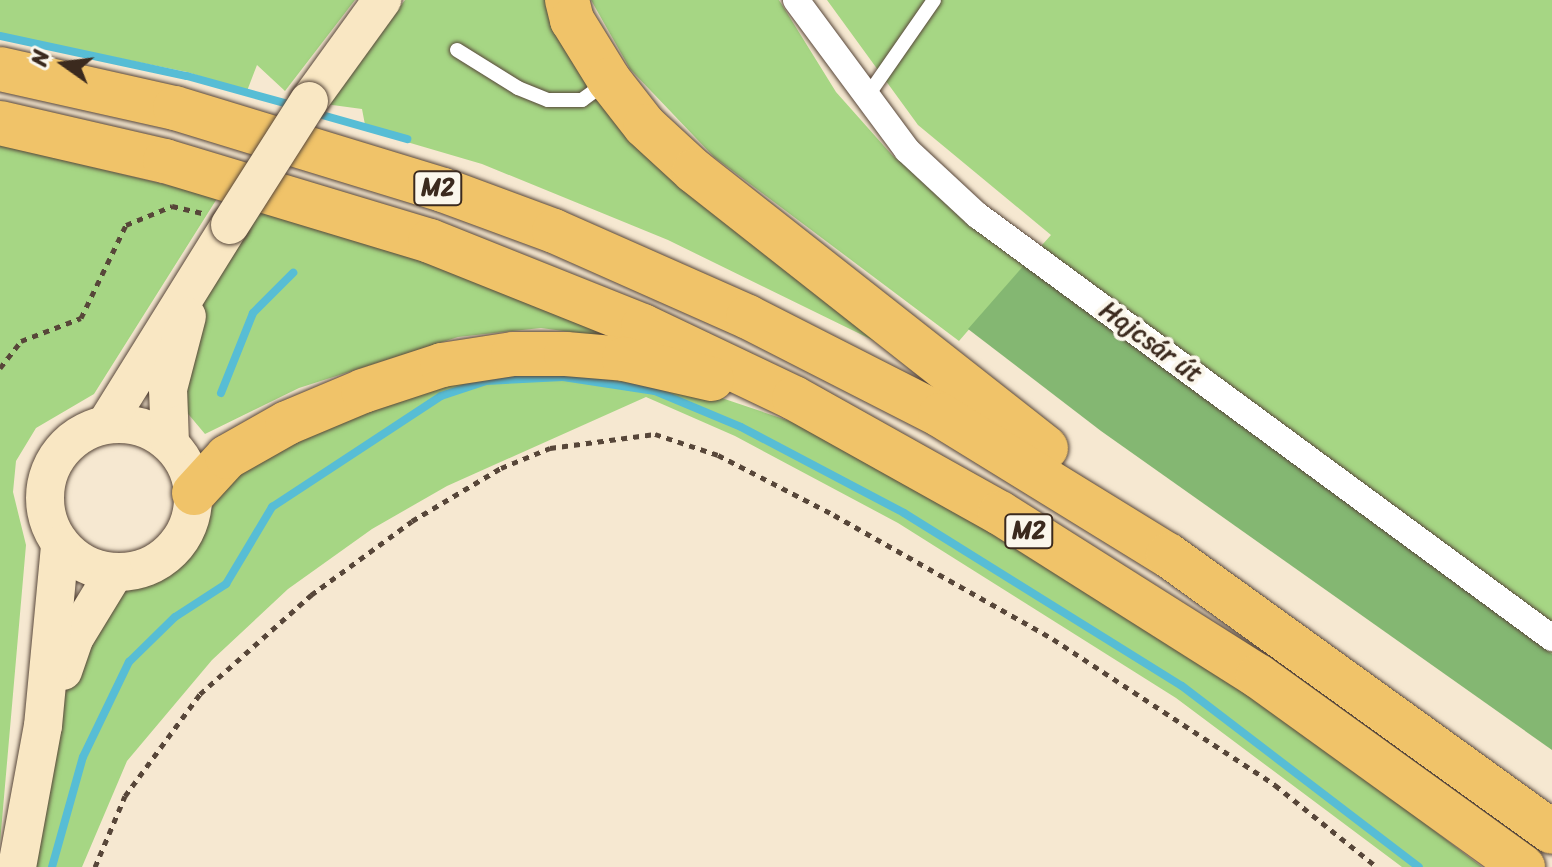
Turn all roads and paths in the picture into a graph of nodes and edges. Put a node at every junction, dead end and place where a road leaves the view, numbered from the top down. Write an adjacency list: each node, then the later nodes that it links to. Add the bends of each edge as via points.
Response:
1 (567, 0): 7 (highway, via 572,20)
2 (796, 0): 8 (street, Hajcsár út)
3 (934, 0): 8 (lane)
4 (380, 7): 10 (street, bridge)
5 (457, 50): 7 (lane, via 548,100 582,100)
6 (0, 69): 18 (highway, M2, via 175,108 311,147 554,231 854,369 1018,461)
7 (609, 80): 18 (highway, via 645,126 694,171 1054,454)
8 (866, 98): 20 (street, Hajcsár út, via 907,150 977,215)
9 (0, 123): 13 (highway, M2, via 165,161 430,241 643,326)
10 (222, 221): 11 (street); 12 (path, via 172,206 126,225 81,318 21,341)
11 (195, 288): 14 (street); 15 (street, via 168,389)
12 (0, 368)
13 (794, 398): 16 (highway, via 624,359 566,354 480,358 363,391 287,423 227,457); 26 (highway, M2, via 1000,513 1258,676)
14 (106, 424): 15 (street, via 130,423); 17 (street, via 71,440 49,471 45,509)
15 (170, 443): 16 (street, via 182,458)
16 (194, 493): 19 (street, via 180,542 139,570)
17 (60, 545): 19 (street, via 94,569); 21 (street)
18 (1168, 555): 22 (highway, M2)
19 (114, 573): 21 (street, via 75,637)
20 (1552, 638)
21 (43, 726): 23 (street)
22 (1552, 832)
23 (17, 867)
24 (95, 867): 25 (path, via 125,796 200,694 311,595 412,521 501,468 550,448 655,434 718,455 1053,639 1275,785)
25 (1377, 867)
26 (1523, 867)

